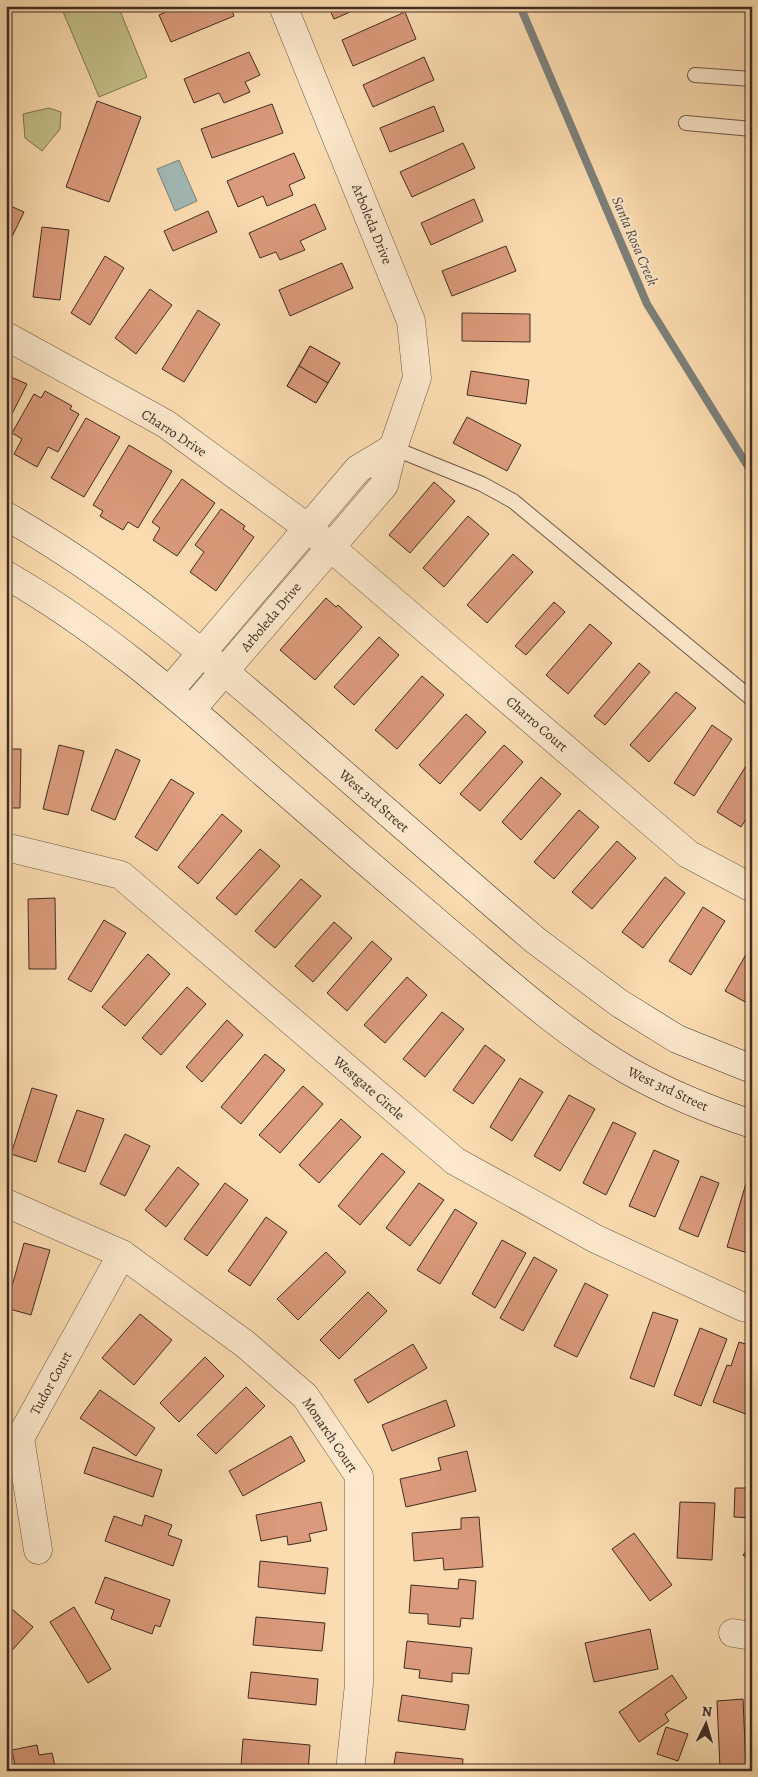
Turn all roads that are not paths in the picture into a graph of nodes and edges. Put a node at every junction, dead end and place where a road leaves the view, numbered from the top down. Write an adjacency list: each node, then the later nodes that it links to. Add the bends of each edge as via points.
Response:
1 (283, 6): 7 (street, Arboleda Drive, via 411,321 417,378)
2 (695, 75): 3 (lane)
3 (752, 80)
4 (686, 123): 5 (lane)
5 (752, 129)
6 (6, 336): 9 (street, Charro Drive, via 166,424)
7 (393, 448): 9 (street, via 358,469); 10 (street, Arboleda Drive, via 384,484); 15 (lane, via 482,484 513,501)
8 (6, 516): 12 (street, West 3rd Street, via 109,580)
9 (308, 528): 10 (street, Charro Drive); 12 (street)
10 (330, 547): 13 (street, Arboleda Drive); 18 (street, Charro Court, via 688,854)
11 (6, 575): 14 (street, West 3rd Street, via 64,610)
12 (202, 652): 13 (street, West 3rd Street); 14 (street)
13 (225, 670): 16 (street, Arboleda Drive); 19 (street, West 3rd Street, via 565,963 619,1003 677,1038)
14 (170, 690): 16 (street, West 3rd Street)
15 (752, 699)
16 (192, 710): 20 (street, West 3rd Street, via 528,1000 582,1040 636,1074 684,1098)
17 (6, 851): 23 (street, Westgate Circle, via 14,849 121,875 455,1161 596,1239)
18 (752, 888)
19 (752, 1069)
20 (752, 1124)
21 (6, 1203): 22 (street, Monarch Court)
22 (122, 1254): 24 (street, Tudor Court, via 20,1438); 25 (street, Monarch Court, via 245,1344 305,1396 359,1476 359,1684)
23 (752, 1309)
24 (38, 1550)
25 (350, 1771)

